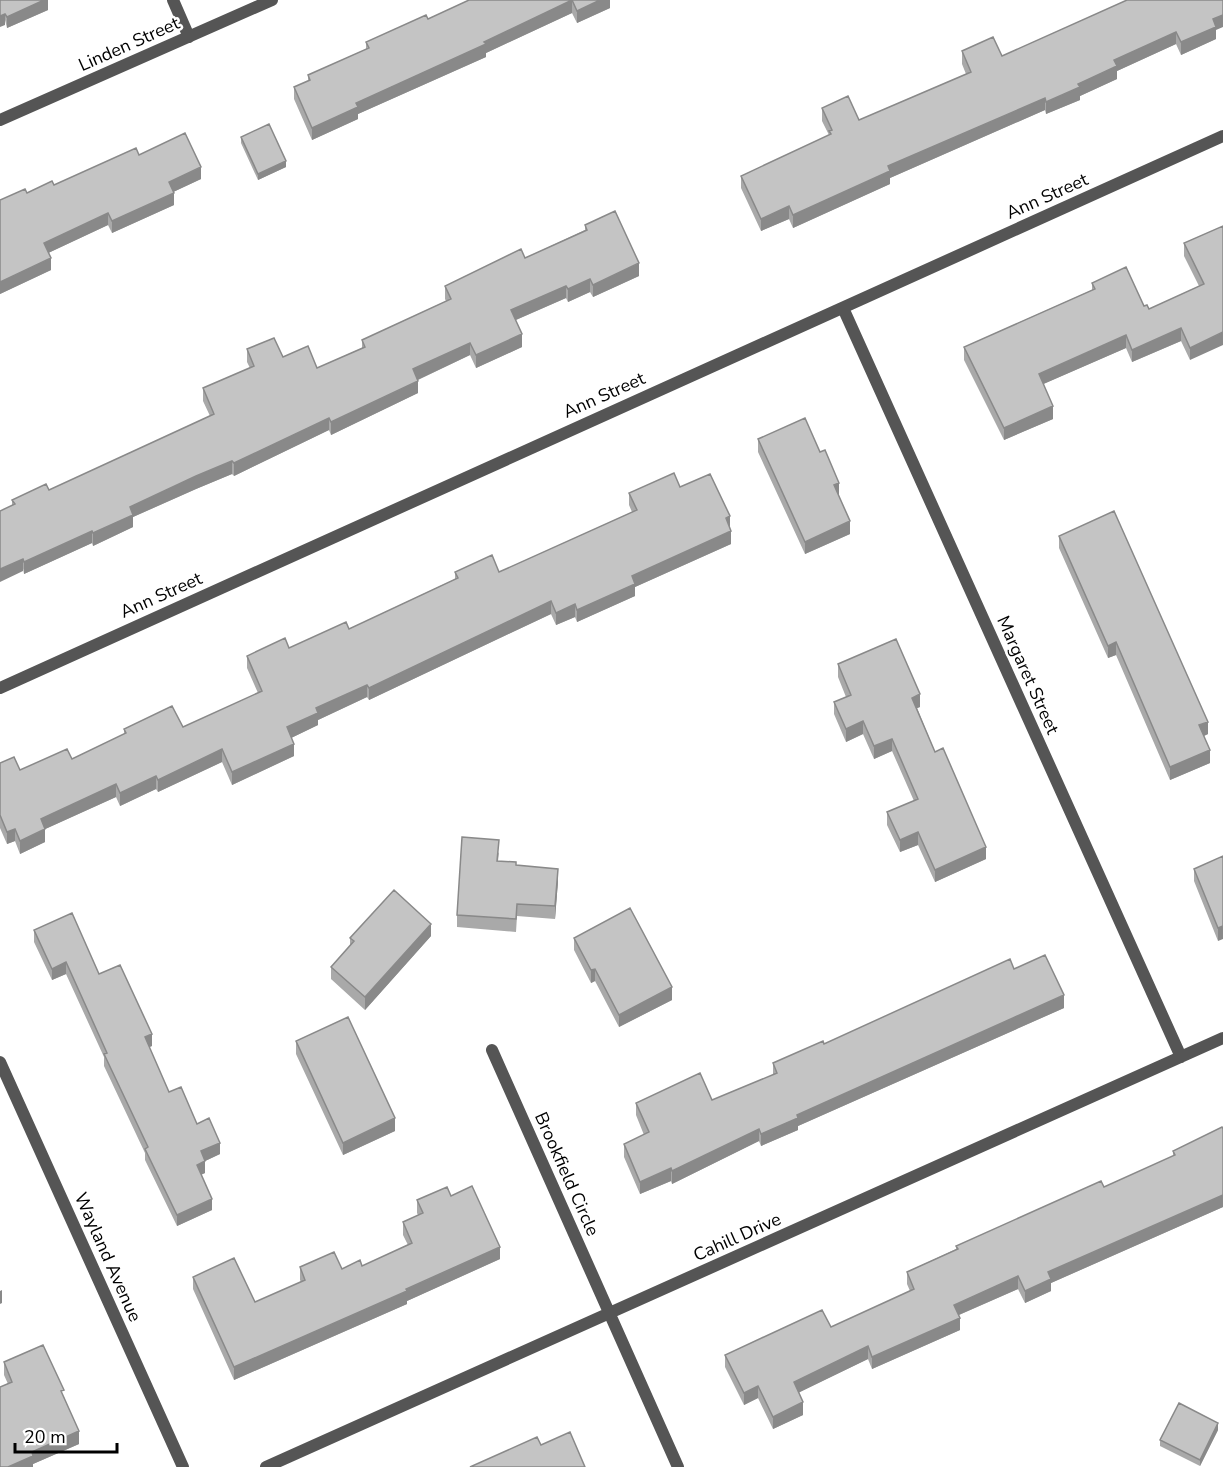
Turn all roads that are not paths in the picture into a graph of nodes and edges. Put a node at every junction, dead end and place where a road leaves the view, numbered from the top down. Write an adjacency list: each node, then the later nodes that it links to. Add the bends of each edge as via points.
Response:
1 (172, 0): 3 (street)
2 (272, 0): 3 (street, Linden Street)
3 (189, 37): 4 (street, Linden Street)
4 (0, 120)
5 (1223, 136): 6 (street, Ann Street)
6 (843, 308): 7 (street, Ann Street); 10 (street, Margaret Street)
7 (0, 688)
8 (1223, 1038): 10 (street, Cahill Drive)
9 (492, 1050): 12 (street, Brookfield Circle)
10 (1181, 1057): 12 (street, Cahill Drive)
11 (0, 1062): 13 (street, Wayland Avenue)
12 (609, 1314): 14 (street, Cahill Drive); 15 (street, Brookfield Circle)
13 (183, 1467)
14 (266, 1467)
15 (678, 1467)

